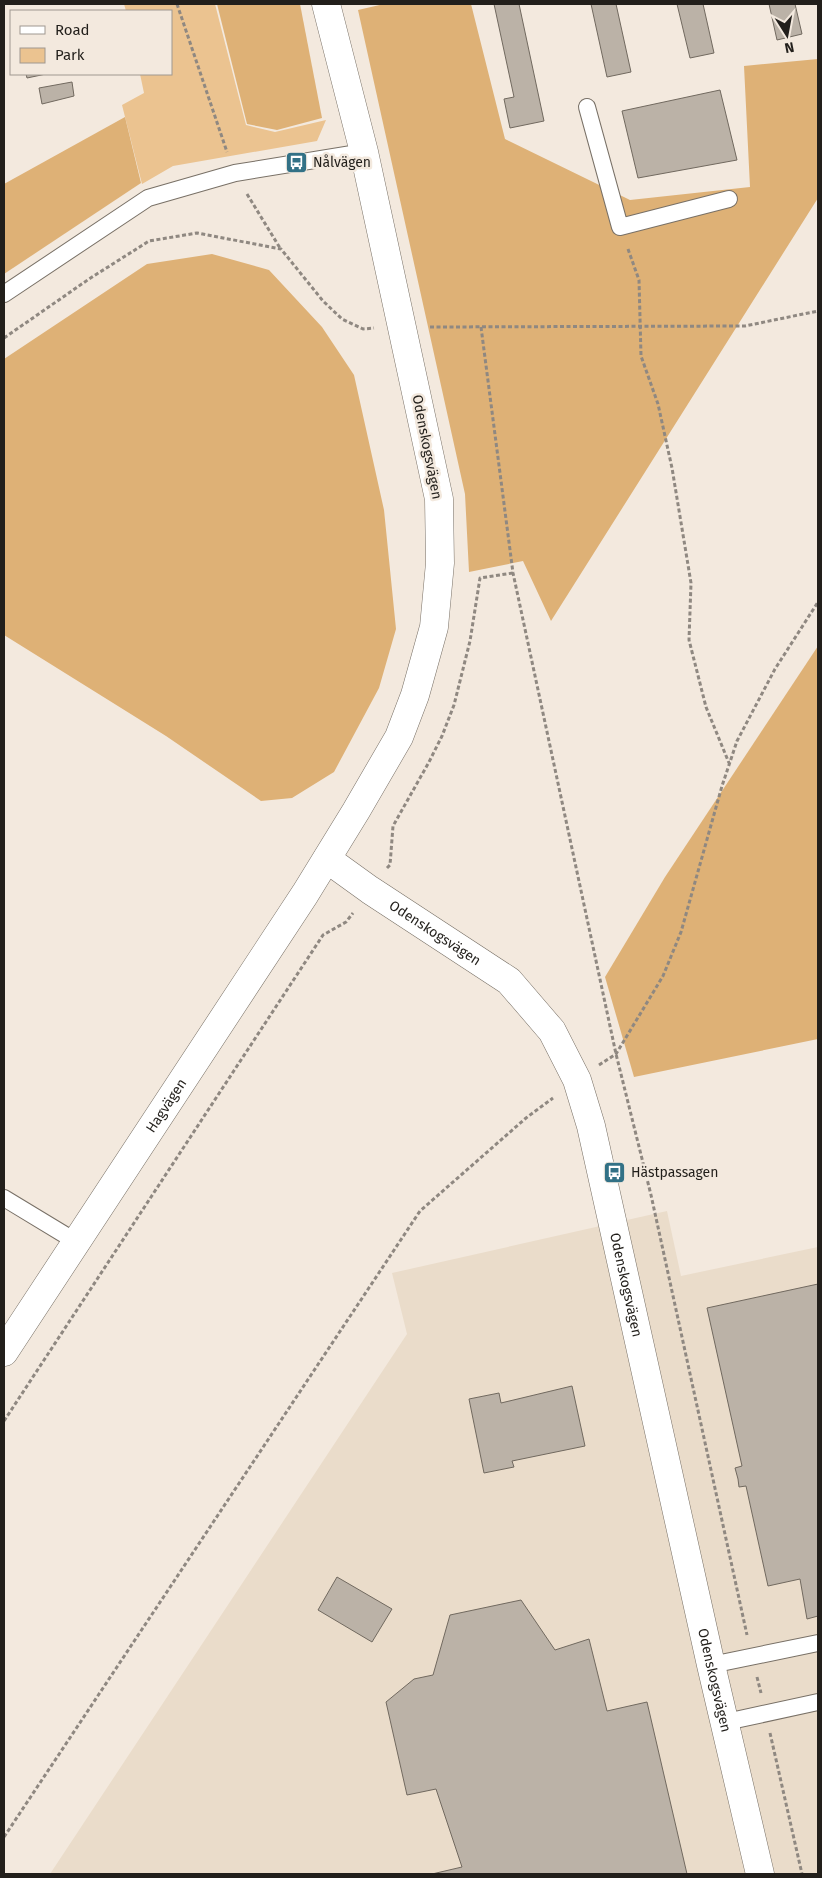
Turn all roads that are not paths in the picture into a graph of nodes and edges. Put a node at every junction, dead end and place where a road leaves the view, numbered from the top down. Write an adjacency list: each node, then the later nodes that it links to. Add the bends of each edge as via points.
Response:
1 (326, 4): 3 (street, Odenskogsvägen)
2 (587, 107): 4 (lane, via 620,227)
3 (364, 152): 5 (lane, via 235,173 148,198); 6 (street, Odenskogsvägen, via 439,499 440,563 434,628 399,737)
4 (729, 199)
5 (4, 294)
6 (327, 859): 8 (street, Hagvägen); 11 (street, Odenskogsvägen, via 509,980 552,1030 577,1080 591,1126)
7 (4, 1198): 8 (lane)
8 (75, 1241): 9 (street, Hagvägen)
9 (4, 1352)
10 (818, 1643): 11 (lane)
11 (711, 1665): 13 (street, Odenskogsvägen)
12 (818, 1702): 13 (lane)
13 (726, 1722): 14 (street, Odenskogsvägen)
14 (760, 1874)

